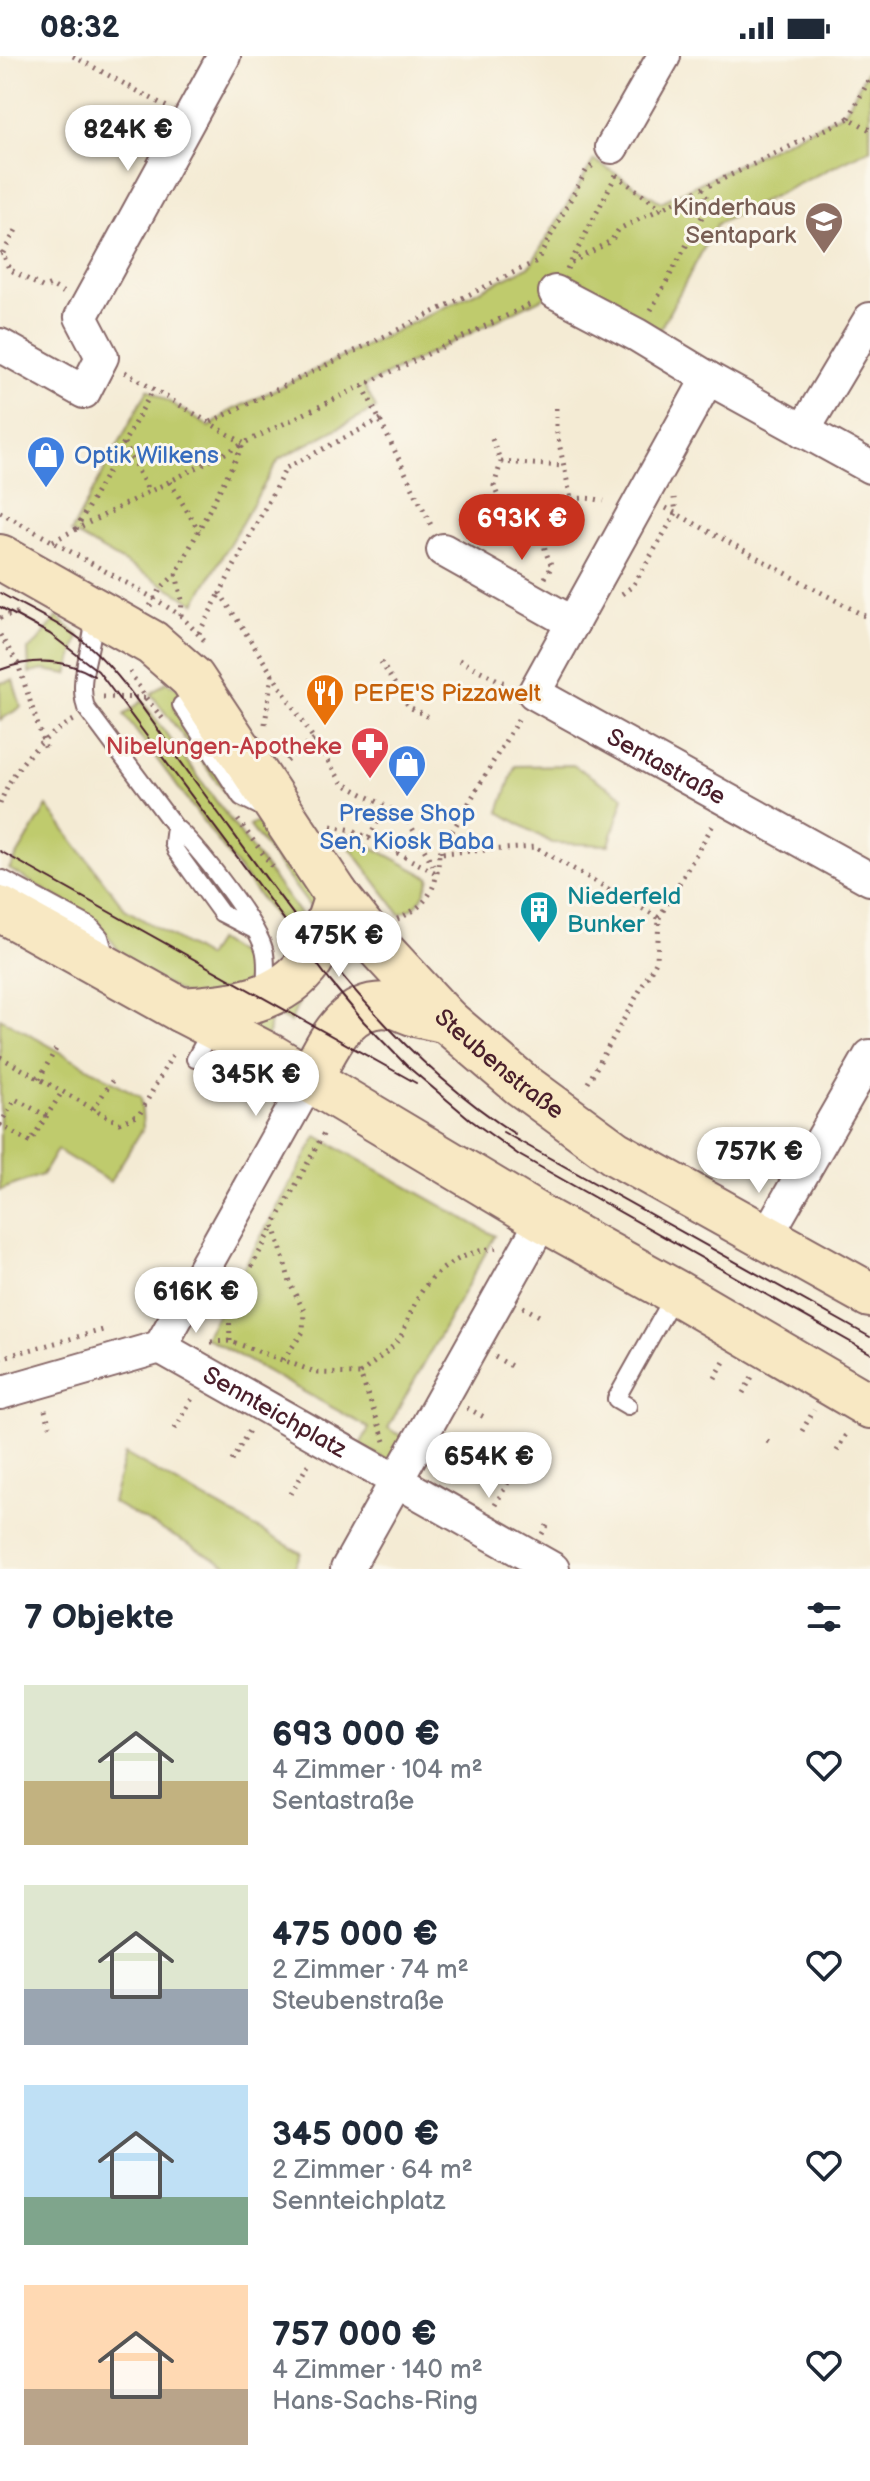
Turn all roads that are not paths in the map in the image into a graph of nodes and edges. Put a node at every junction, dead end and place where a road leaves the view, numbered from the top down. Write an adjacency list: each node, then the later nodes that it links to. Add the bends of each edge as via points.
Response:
1 (224, 56): 6 (street, via 81,317 102,357 84,392)
2 (664, 56): 3 (street)
3 (614, 161)
4 (555, 292): 7 (street)
5 (870, 319): 8 (street)
6 (0, 345)
7 (708, 378): 8 (street); 13 (street)
8 (803, 431): 9 (street)
9 (870, 467)
10 (443, 550): 13 (street)
11 (0, 557): 12 (street, Steubenstraße)
12 (94, 609): 15 (street, Steubenstraße, via 152,643 192,678); 19 (lane, via 94,636 81,693 86,708 175,827 190,839 264,946)
13 (573, 623): 16 (street, Sentastraße, via 534,693)
14 (181, 705): 15 (lane, via 241,797)
15 (286, 820): 18 (street, Steubenstraße)
16 (870, 879)
17 (2, 894): 21 (street)
18 (337, 896): 19 (street, via 312,958 298,975); 20 (street, Steubenstraße)
19 (265, 996): 21 (street, via 239,1005)
20 (447, 1021): 23 (street, via 394,1006 362,1010 335,1032); 25 (street, Steubenstraße, via 615,1153)
21 (191, 1036): 23 (street)
22 (870, 1056): 25 (street)
23 (310, 1079): 24 (street); 28 (street)
24 (536, 1232): 26 (street); 32 (street)
25 (766, 1237): 27 (street, Steubenstraße)
26 (675, 1292): 30 (lane, via 616,1399); 31 (street, via 805,1384)
27 (870, 1295)
28 (160, 1347): 29 (street); 32 (street, Sennteichplatz)
29 (0, 1393)
30 (628, 1406)
31 (861, 1415)
32 (384, 1474): 33 (street); 34 (street, Sennteichplatz)
33 (347, 1569)
34 (553, 1569)

